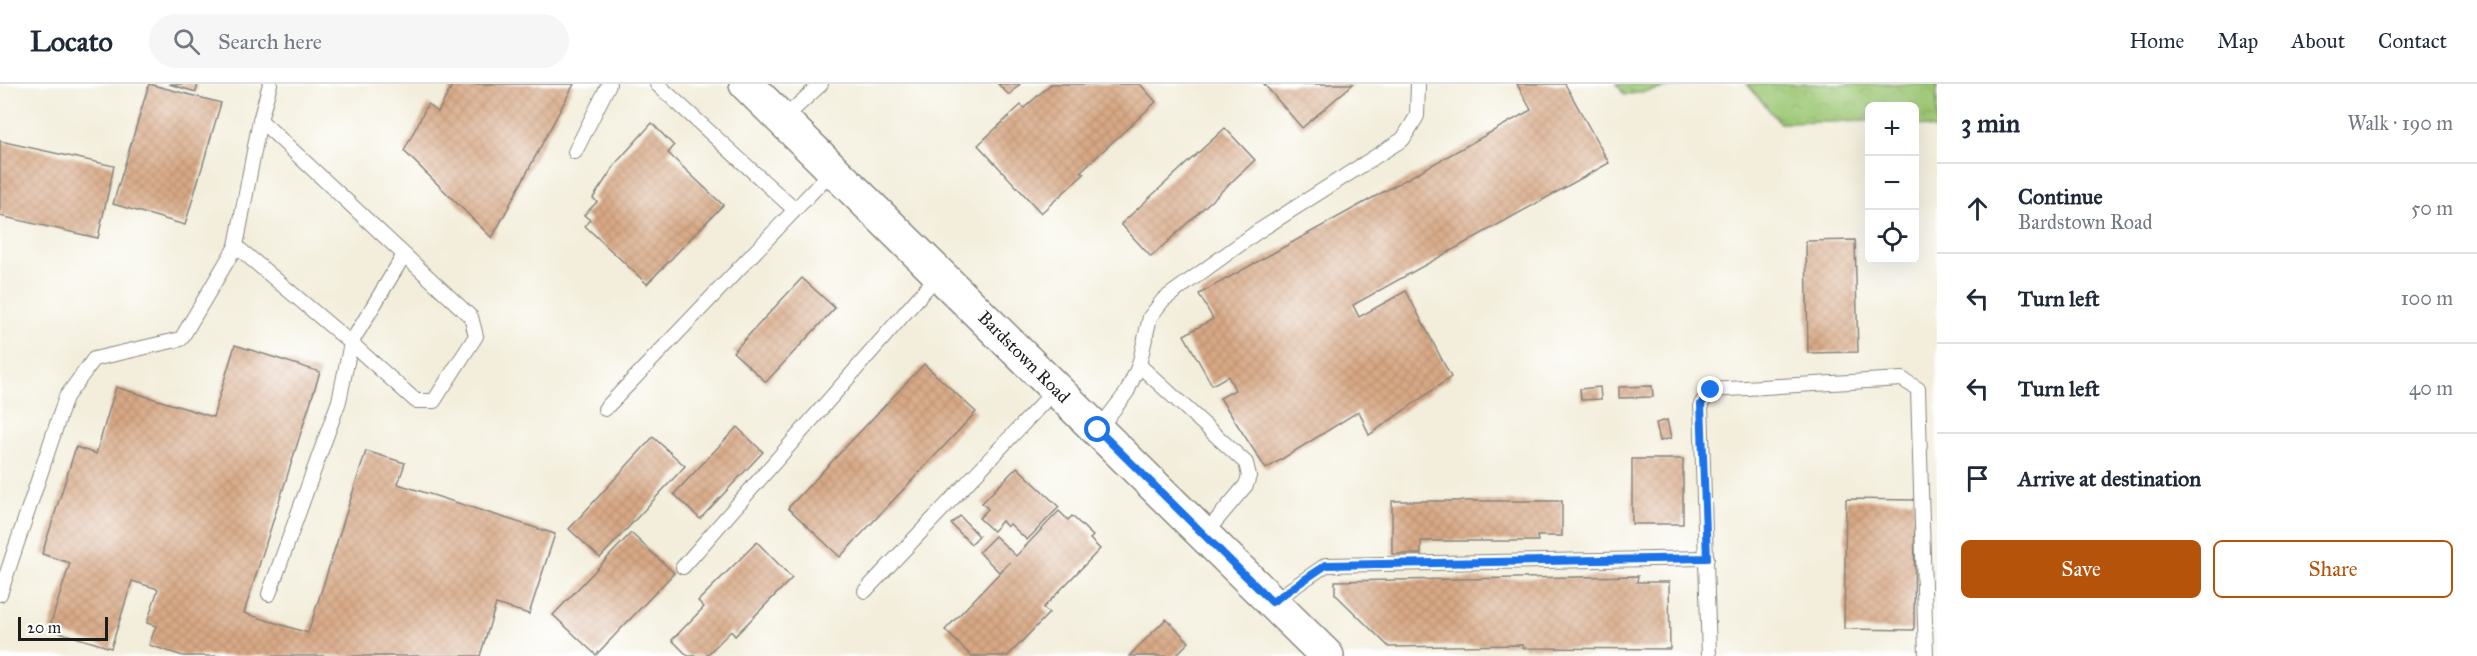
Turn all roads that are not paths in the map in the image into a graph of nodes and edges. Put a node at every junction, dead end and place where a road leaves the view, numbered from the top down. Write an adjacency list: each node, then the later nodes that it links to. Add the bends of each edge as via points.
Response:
1 (270, 84): 7 (lane)
2 (609, 84): 9 (lane)
3 (657, 84): 11 (lane)
4 (746, 84): 8 (main road, Bardstown Road)
5 (821, 84): 8 (lane)
6 (1418, 84): 16 (lane, via 1417,116 1403,139 1257,232 1163,300 1150,317)
7 (260, 120): 12 (lane); 13 (lane)
8 (782, 120): 10 (main road, Bardstown Road)
9 (575, 152)
10 (833, 170): 11 (lane); 14 (main road, Bardstown Road)
11 (795, 210): 18 (lane)
12 (236, 246): 15 (lane); 24 (lane, via 181,339 94,358 66,397)
13 (404, 255): 15 (lane); 15 (lane, via 471,317 476,336 434,400 416,401)
14 (939, 274): 17 (main road, Bardstown Road); 22 (lane)
15 (351, 343): 25 (lane, via 339,401)
16 (1139, 365): 19 (lane, via 1127,392); 20 (lane, via 1246,464 1246,485)
17 (1056, 389): 19 (main road, Bardstown Road); 23 (lane)
18 (605, 409)
19 (1098, 430): 20 (main road, Bardstown Road)
20 (1204, 535): 26 (main road, Bardstown Road)
21 (1707, 558): 26 (lane, via 1326,565); 28 (lane); 29 (lane, via 1701,404 1711,390 1902,379 1918,389)
22 (683, 567)
23 (865, 591)
24 (0, 594)
25 (269, 594)
26 (1272, 602): 27 (main road, Bardstown Road)
27 (1328, 656)
28 (1709, 656)
29 (1926, 656)

